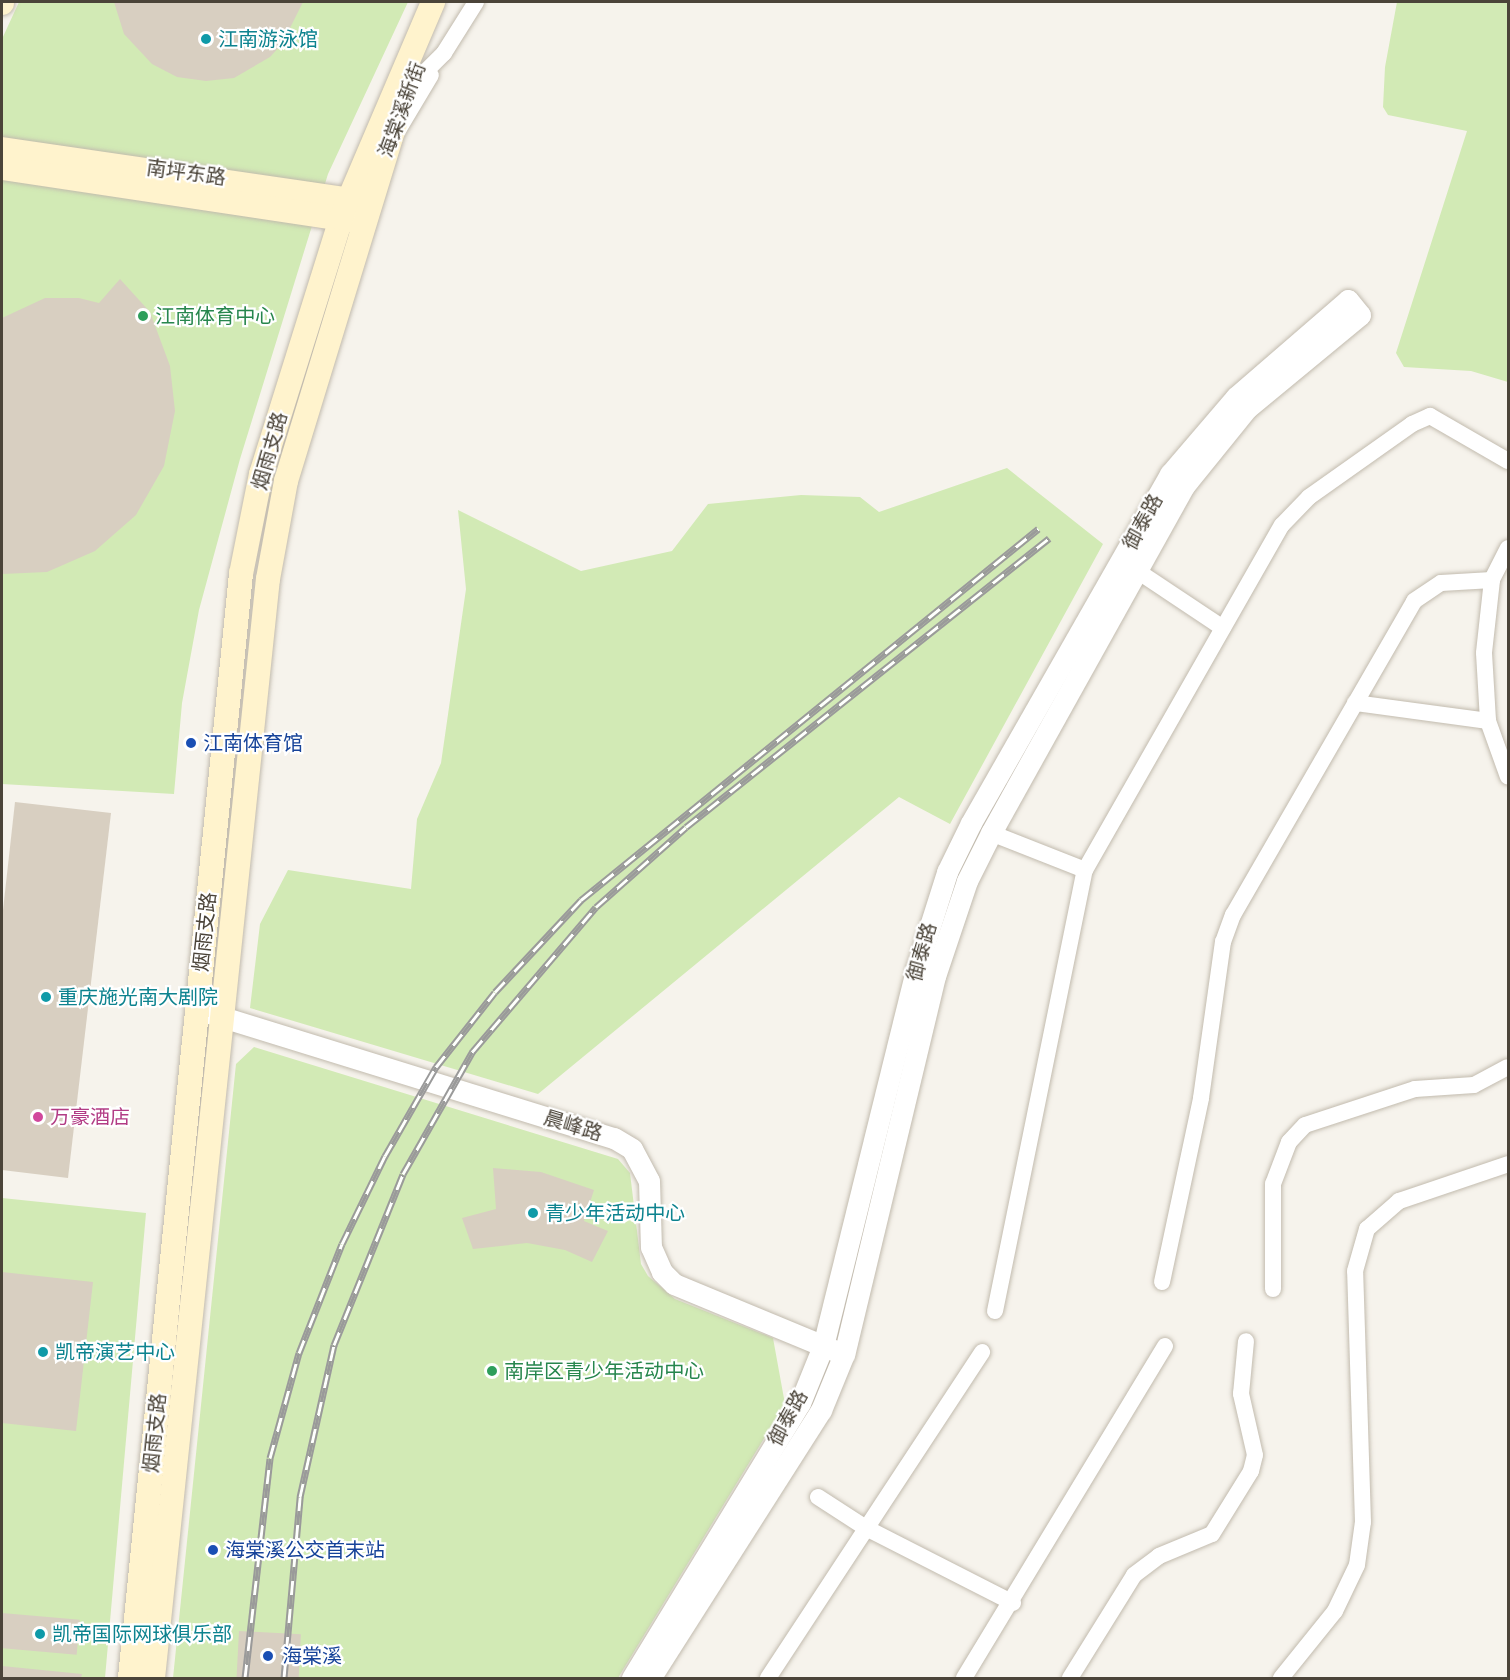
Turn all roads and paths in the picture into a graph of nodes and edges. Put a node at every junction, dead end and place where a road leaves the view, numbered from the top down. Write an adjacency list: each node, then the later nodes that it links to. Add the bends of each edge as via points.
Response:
1 (433, 2): 6 (main road, 海棠溪新街)
2 (447, 2): 5 (main road, 海棠溪新街)
3 (476, 2): 4 (street)
4 (444, 53): 5 (street); 7 (street)
5 (406, 91): 6 (street); 7 (main road, 海棠溪新街)
6 (384, 112): 11 (main road, 海棠溪新街)
7 (387, 148): 11 (main road, 海棠溪新街)
8 (2, 149): 10 (main road, 南坪东路)
9 (2, 168): 10 (main road, 南坪东路)
10 (265, 195): 11 (main road, 南坪东路)
11 (356, 210): 23 (main road, 烟雨支路, via 261,474 241,574); 24 (main road, 烟雨支路, via 285,481 272,557)
12 (1354, 308): 15 (street, 御泰路, via 1211,422 1170,474)
13 (1509, 461): 17 (street, via 1430,416 1412,424 1309,497 1282,525)
14 (1509, 548): 16 (street)
15 (1130, 566): 17 (street); 21 (street, 御泰路); 31 (street, 御泰路, via 947,872 916,970)
16 (1492, 580): 18 (street, via 1441,583 1414,601); 19 (street, via 1484,652)
17 (1223, 628): 22 (street)
18 (1355, 703): 19 (street); 27 (street, via 1233,915 1223,942 1201,1098)
19 (1488, 721): 20 (street)
20 (1509, 777)
21 (991, 833): 22 (street); 34 (street, 御泰路, via 967,881 935,976)
22 (1085, 870): 29 (street)
23 (197, 1010): 24 (street, 晨峰路); 38 (main road, 烟雨支路)
24 (221, 1016): 31 (street, 晨峰路, via 614,1138 632,1149 649,1181 651,1247 662,1272 674,1284); 39 (main road, 烟雨支路)
25 (1509, 1067): 28 (street, via 1473,1085 1415,1089 1305,1125 1288,1142 1273,1184)
26 (1509, 1164): 45 (street, via 1399,1201 1367,1229 1355,1271 1364,1522 1357,1565 1335,1611)
27 (1162, 1282)
28 (1273, 1289)
29 (995, 1311)
30 (1246, 1341): 44 (street, via 1241,1394 1256,1455 1251,1471 1212,1534 1159,1556 1134,1575)
31 (823, 1346): 34 (street, 晨峰路); 40 (street, 御泰路, via 800,1403)
32 (1165, 1346): 37 (street)
33 (982, 1352): 36 (street)
34 (844, 1354): 41 (street, 御泰路, via 821,1410)
35 (818, 1497): 36 (street)
36 (866, 1528): 37 (street); 42 (street)
37 (1013, 1603): 43 (street)
38 (130, 1678)
39 (153, 1678)
40 (632, 1678)
41 (650, 1678)
42 (768, 1678)
43 (964, 1678)
44 (1070, 1678)
45 (1281, 1678)

